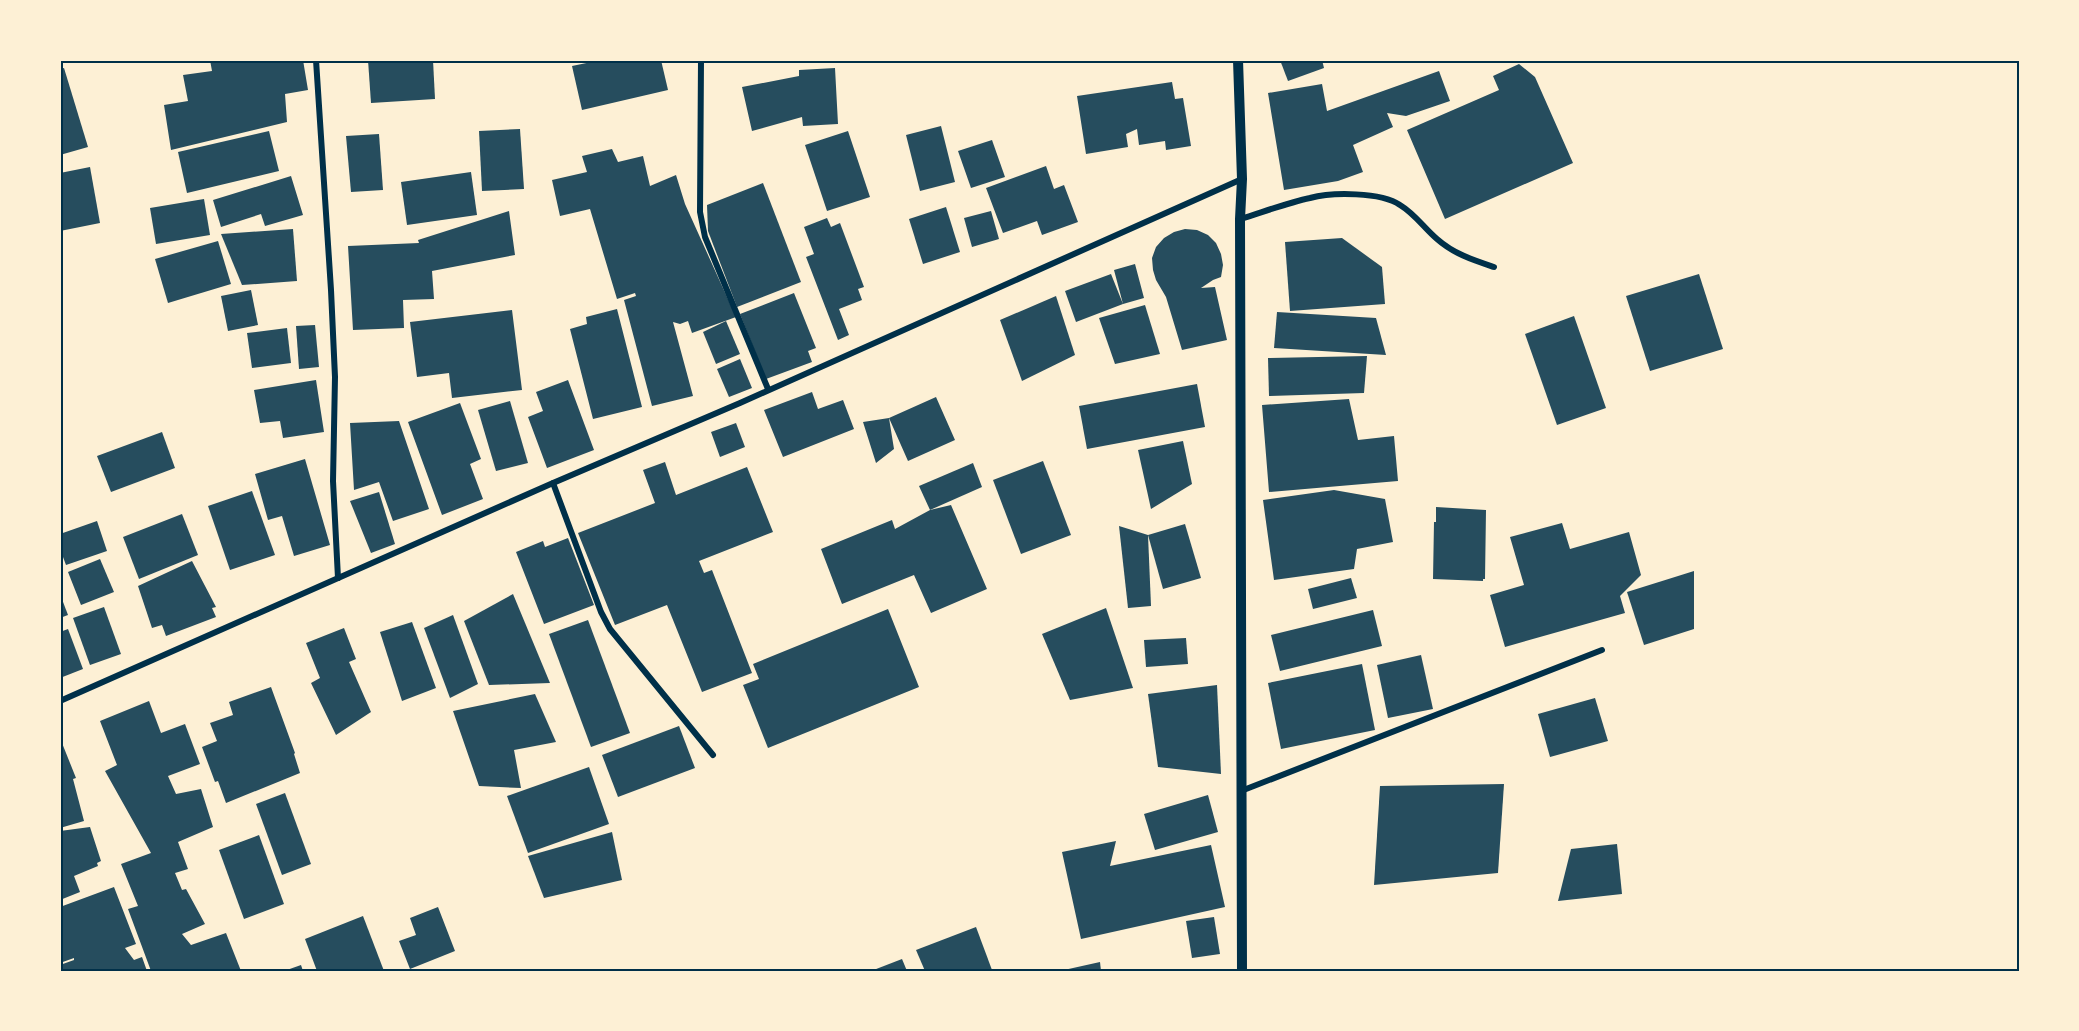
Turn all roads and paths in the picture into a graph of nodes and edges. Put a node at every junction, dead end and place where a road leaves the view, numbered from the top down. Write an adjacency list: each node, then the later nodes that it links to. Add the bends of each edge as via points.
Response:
1 (316, 60): 9 (street, via 335,377 333,481)
2 (701, 60): 7 (street, via 700,212 705,237)
3 (1238, 60): 4 (street)
4 (1242, 179): 5 (street); 7 (street)
5 (1240, 219): 6 (street, via 1312,197 1380,197 1398,203 1436,239 1460,255); 13 (street)
6 (1494, 267)
7 (768, 389): 8 (street)
8 (553, 483): 9 (street); 12 (street, via 610,628)
9 (339, 578): 11 (street)
10 (1602, 650): 13 (street)
11 (60, 701)
12 (713, 755)
13 (1241, 791): 14 (street)
14 (1242, 971)

